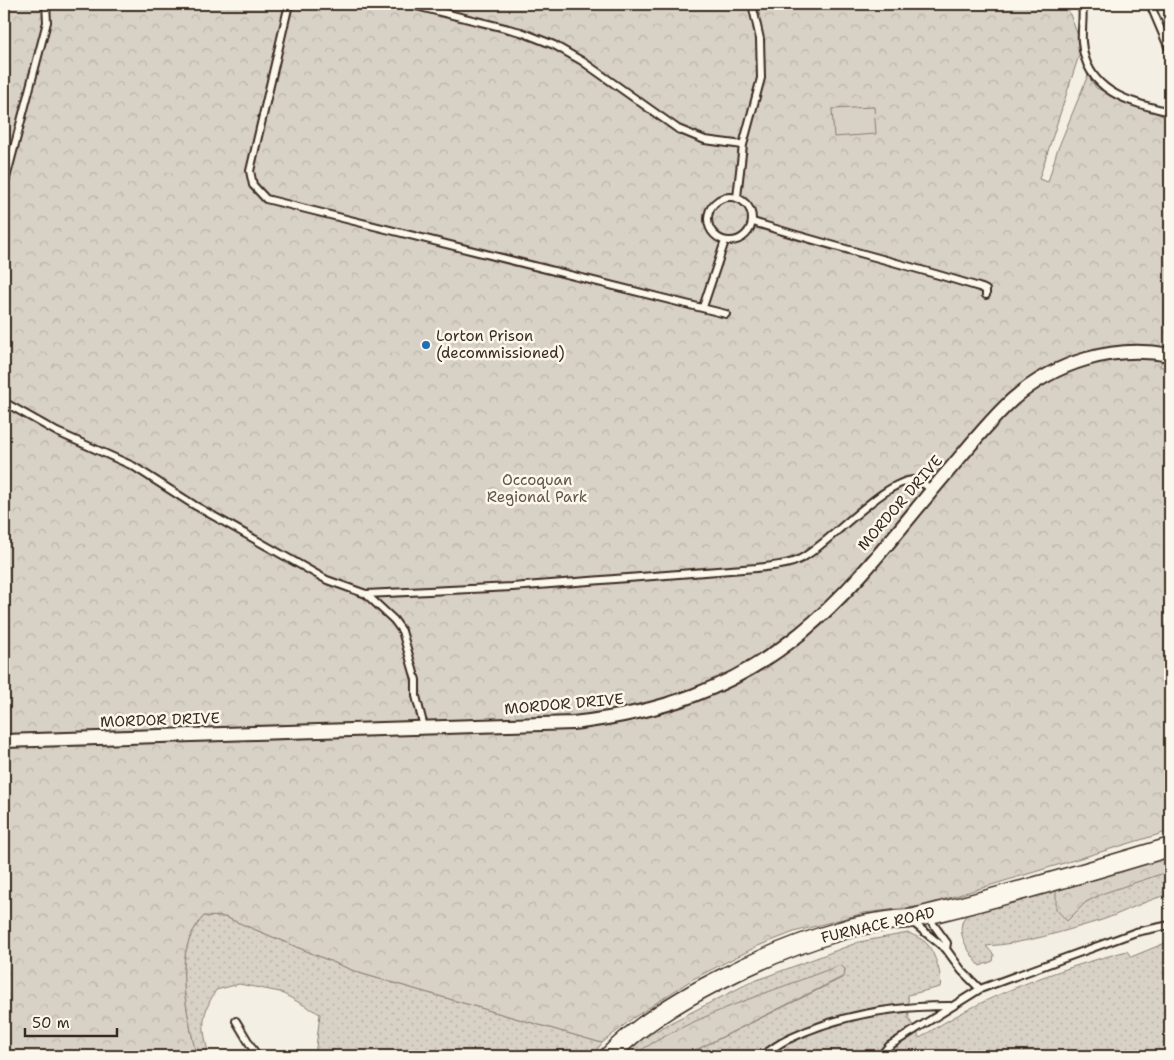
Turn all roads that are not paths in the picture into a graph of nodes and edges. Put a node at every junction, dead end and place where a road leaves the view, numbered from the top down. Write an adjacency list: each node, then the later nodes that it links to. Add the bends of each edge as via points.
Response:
1 (46, 4): 10 (lane, via 47,22)
2 (289, 4): 15 (lane, via 250,170 253,185 266,199)
3 (408, 4): 9 (lane, via 521,32 554,45 678,129 705,140)
4 (752, 4): 9 (lane, via 760,39 761,78)
5 (1082, 4): 8 (lane, via 1086,65 1099,84 1129,102)
6 (1150, 4): 7 (lane)
7 (1170, 51)
8 (1170, 112)
9 (743, 145): 11 (lane)
10 (4, 186)
11 (737, 197): 12 (lane, via 751,210); 13 (lane, via 716,201 708,213 709,227)
12 (752, 222): 13 (lane, via 746,236); 14 (lane, via 982,288)
13 (725, 241): 15 (lane)
14 (986, 294)
15 (703, 307): 16 (lane)
16 (726, 314)
17 (1170, 355): 19 (street, MORDOR DRIVE, via 1141,351 1100,355 1071,364 1042,379 996,416)
18 (4, 402): 20 (lane, via 57,432 132,466 326,580)
19 (932, 490): 20 (lane, via 917,480 905,482 861,510 803,557 788,563 512,587); 21 (street, MORDOR DRIVE, via 823,614 774,653 722,684 672,704 618,718 573,723)
20 (366, 594): 21 (lane, via 402,630 416,680 416,696)
21 (424, 728): 22 (street, MORDOR DRIVE)
22 (4, 741)
23 (1170, 847): 24 (main road, FURNACE ROAD)
24 (927, 915): 25 (main road, FURNACE ROAD); 27 (lane, via 947,943)
25 (908, 919): 27 (lane); 32 (main road, FURNACE ROAD, via 841,930 752,965 652,1019)
26 (1170, 925): 28 (lane, via 1136,932)
27 (946, 949): 28 (lane)
28 (980, 989): 29 (lane)
29 (952, 1006): 33 (lane, via 908,1006 860,1014 790,1038); 34 (lane, via 888,1046)
30 (236, 1021): 31 (lane)
31 (256, 1056)
32 (609, 1056)
33 (762, 1056)
34 (880, 1056)

